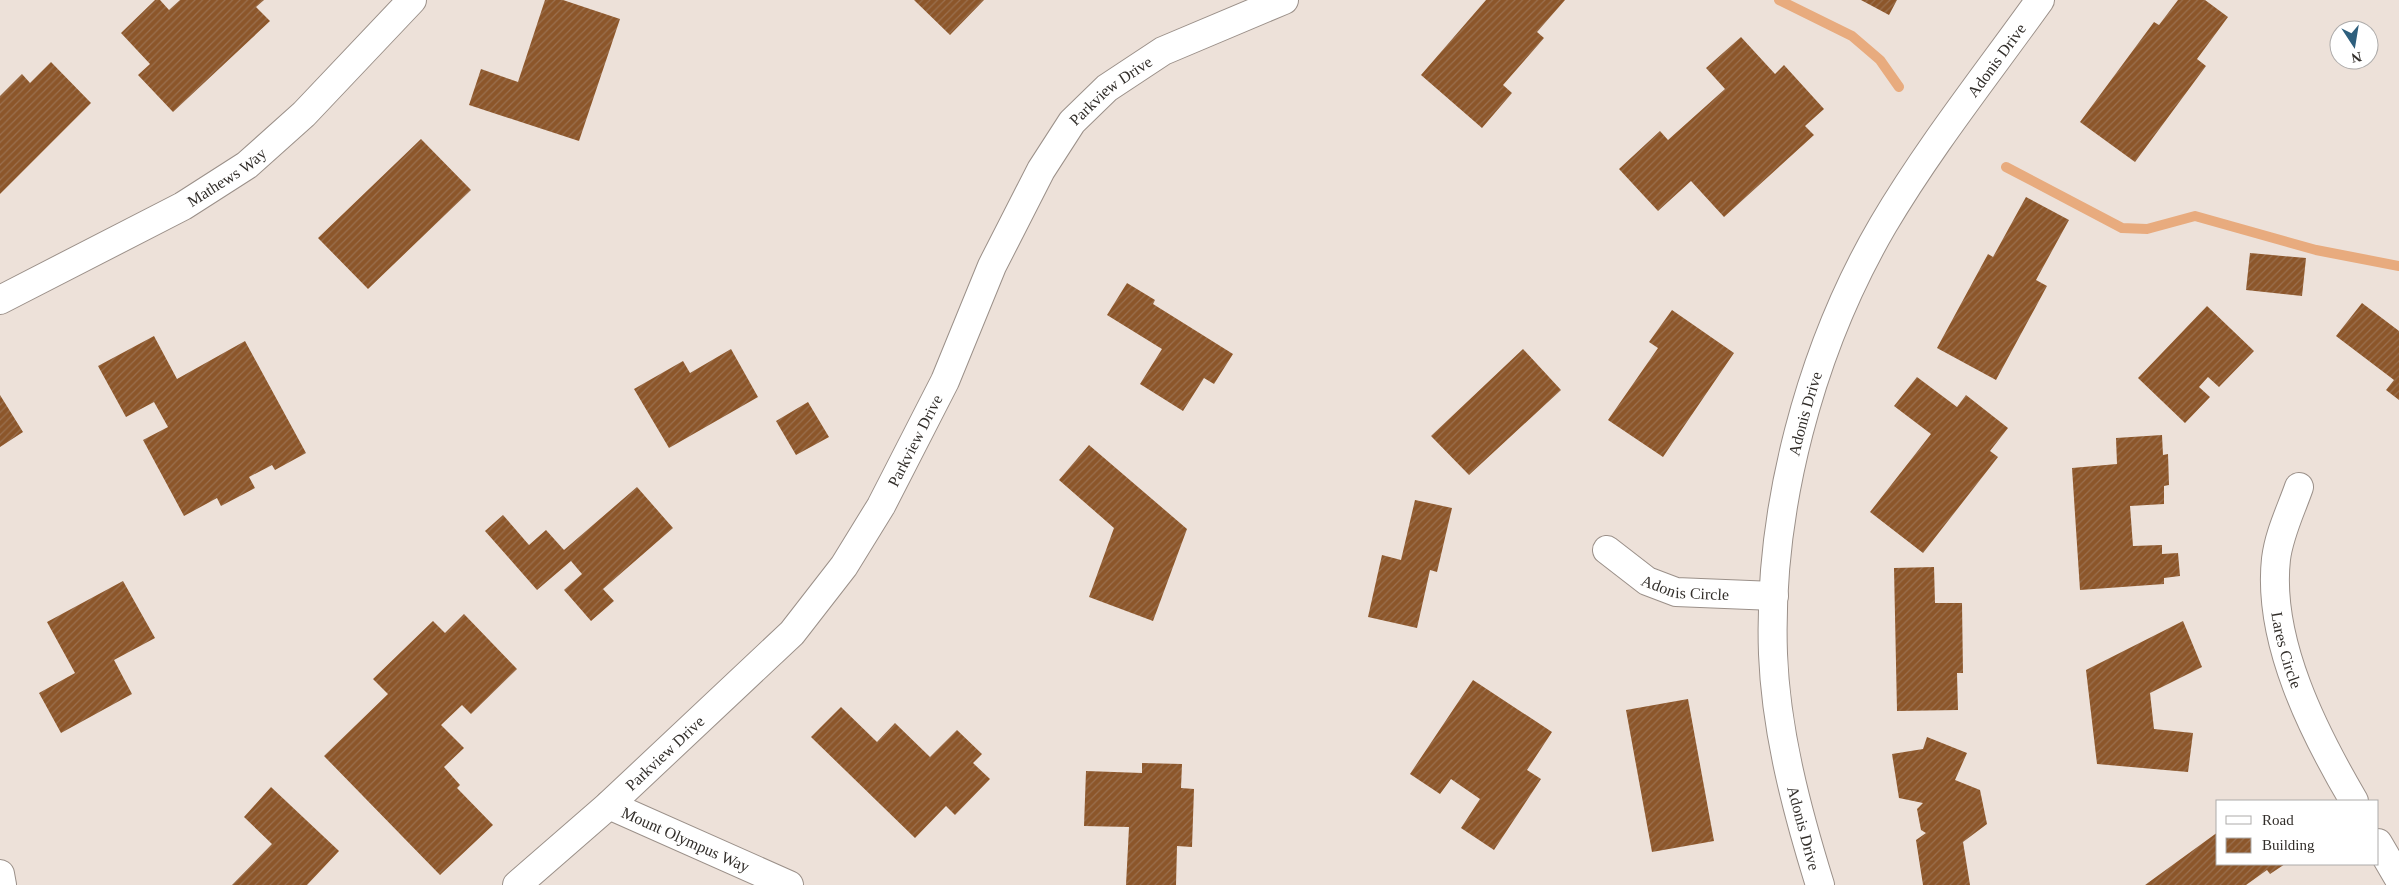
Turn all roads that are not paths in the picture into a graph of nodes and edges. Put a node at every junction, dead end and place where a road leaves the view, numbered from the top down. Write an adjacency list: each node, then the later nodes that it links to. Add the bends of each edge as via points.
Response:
1 (412, 0): 4 (street, Mathews Way, via 304,114 247,165 183,206)
2 (1284, 0): 9 (street, Parkview Drive, via 1163,51 1107,88 1072,122 1041,170 992,266 945,381 881,506 844,566 792,633)
3 (2040, 0): 7 (street, Adonis Drive, via 1912,178 1856,276 1814,379 1791,468)
4 (0, 300)
5 (2299, 487): 8 (street, Lares Circle, via 2276,557 2278,614 2287,655 2302,695 2325,749)
6 (1607, 550): 7 (street, Adonis Circle, via 1647,582 1676,592)
7 (1774, 596): 16 (street, Adonis Drive, via 1773,655 1780,717 1791,778)
8 (2353, 800)
9 (609, 804): 14 (street, Parkview Drive); 15 (street, Mount Olympus Way)
10 (2379, 845): 12 (street)
11 (0, 874): 13 (street)
12 (2399, 879)
13 (2, 885)
14 (517, 885)
15 (789, 885)
16 (1820, 885)

